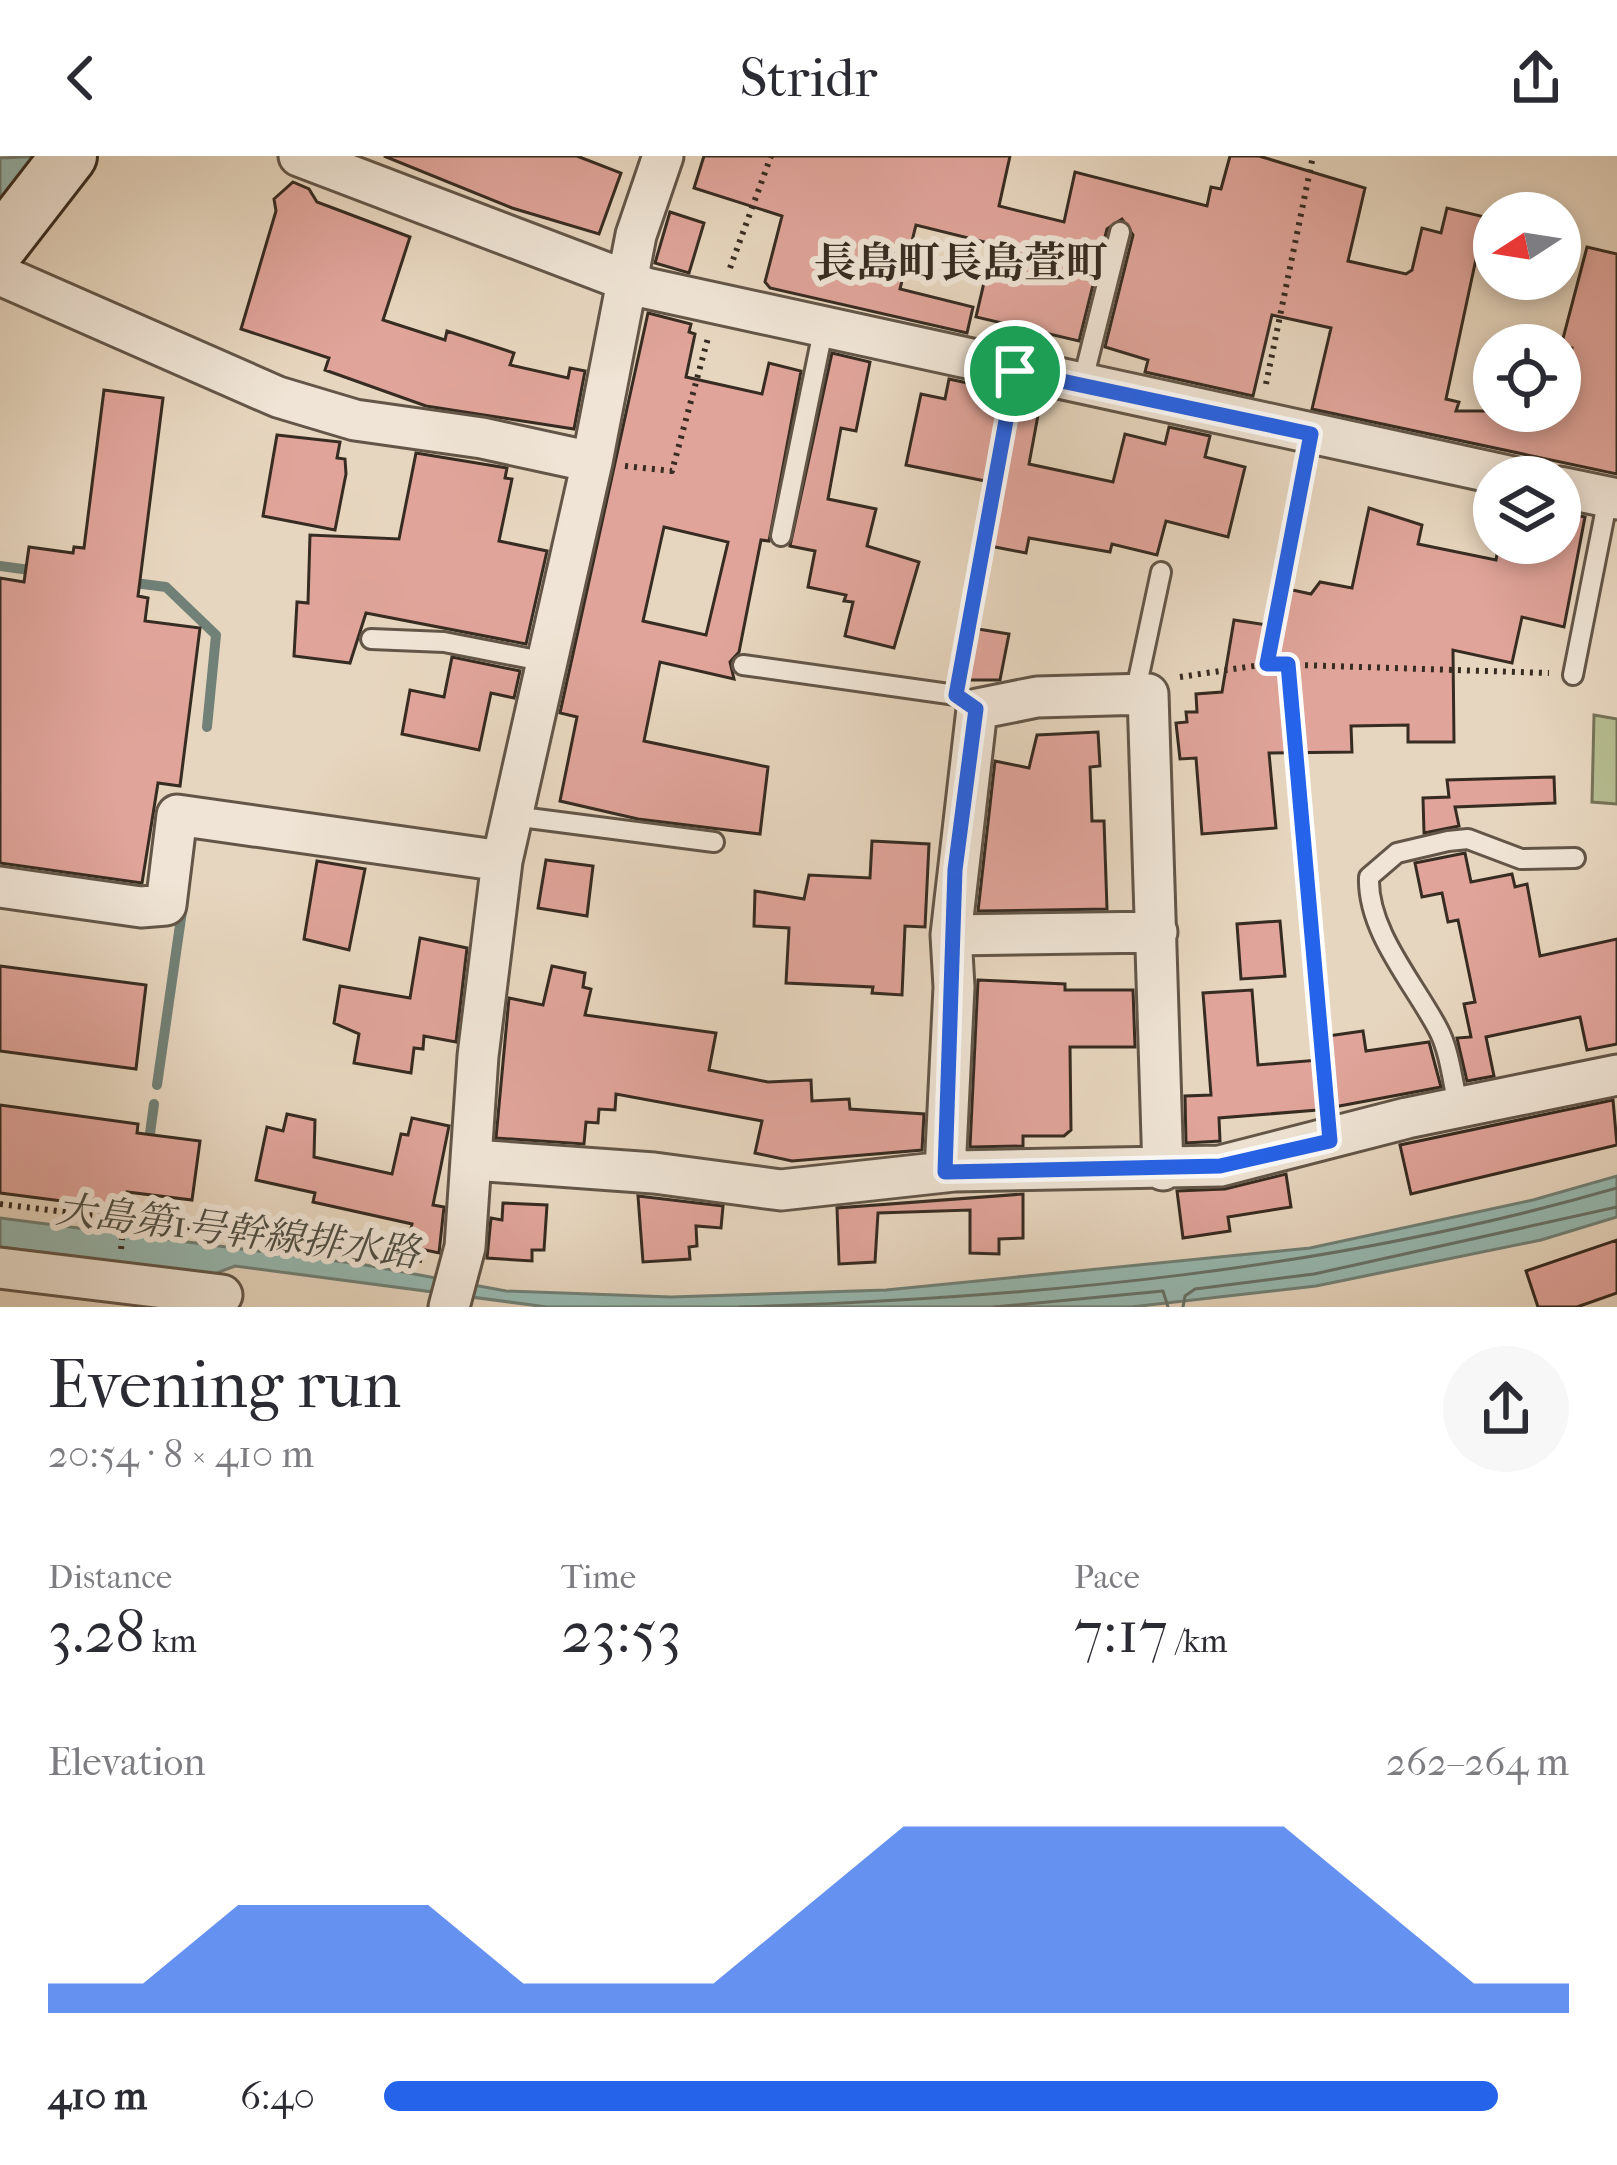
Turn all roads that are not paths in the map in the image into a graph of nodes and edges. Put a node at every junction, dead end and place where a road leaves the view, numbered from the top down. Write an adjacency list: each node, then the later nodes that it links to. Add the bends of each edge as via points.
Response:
1 (69, 156): 5 (main road)
2 (299, 156): 7 (street)
3 (663, 156): 7 (street)
4 (1120, 232): 9 (lane)
5 (0, 245)
6 (0, 275): 10 (street, via 278,397 356,420)
7 (627, 278): 8 (street); 10 (street)
8 (823, 331): 9 (street); 14 (lane)
9 (1082, 385): 11 (street)
10 (592, 462): 17 (street)
11 (1473, 468)
12 (1581, 491): 13 (street)
13 (1613, 498): 19 (lane)
14 (781, 536)
15 (1161, 572): 20 (lane)
16 (371, 639): 17 (lane, via 444,642)
17 (547, 662): 22 (street)
18 (743, 665): 21 (lane)
19 (1573, 675)
20 (1142, 694): 21 (street); 27 (street)
21 (966, 702): 28 (street)
22 (513, 815): 23 (lane); 25 (street)
23 (714, 842)
24 (1575, 858): 30 (lane, via 1521,859 1468,839 1397,853 1369,877 1368,894 1396,960 1440,1031)
25 (502, 861): 26 (street, via 177,815 166,905); 31 (street)
26 (0, 887)
27 (1157, 932): 28 (street); 32 (street)
28 (951, 934): 33 (street)
29 (1617, 1075): 30 (street)
30 (1460, 1110): 32 (street, via 1220,1166)
31 (473, 1160): 33 (street, via 781,1190); 35 (street)
32 (1163, 1170): 33 (street)
33 (945, 1172)
34 (0, 1268): 36 (street)
35 (453, 1292)
36 (221, 1295)

